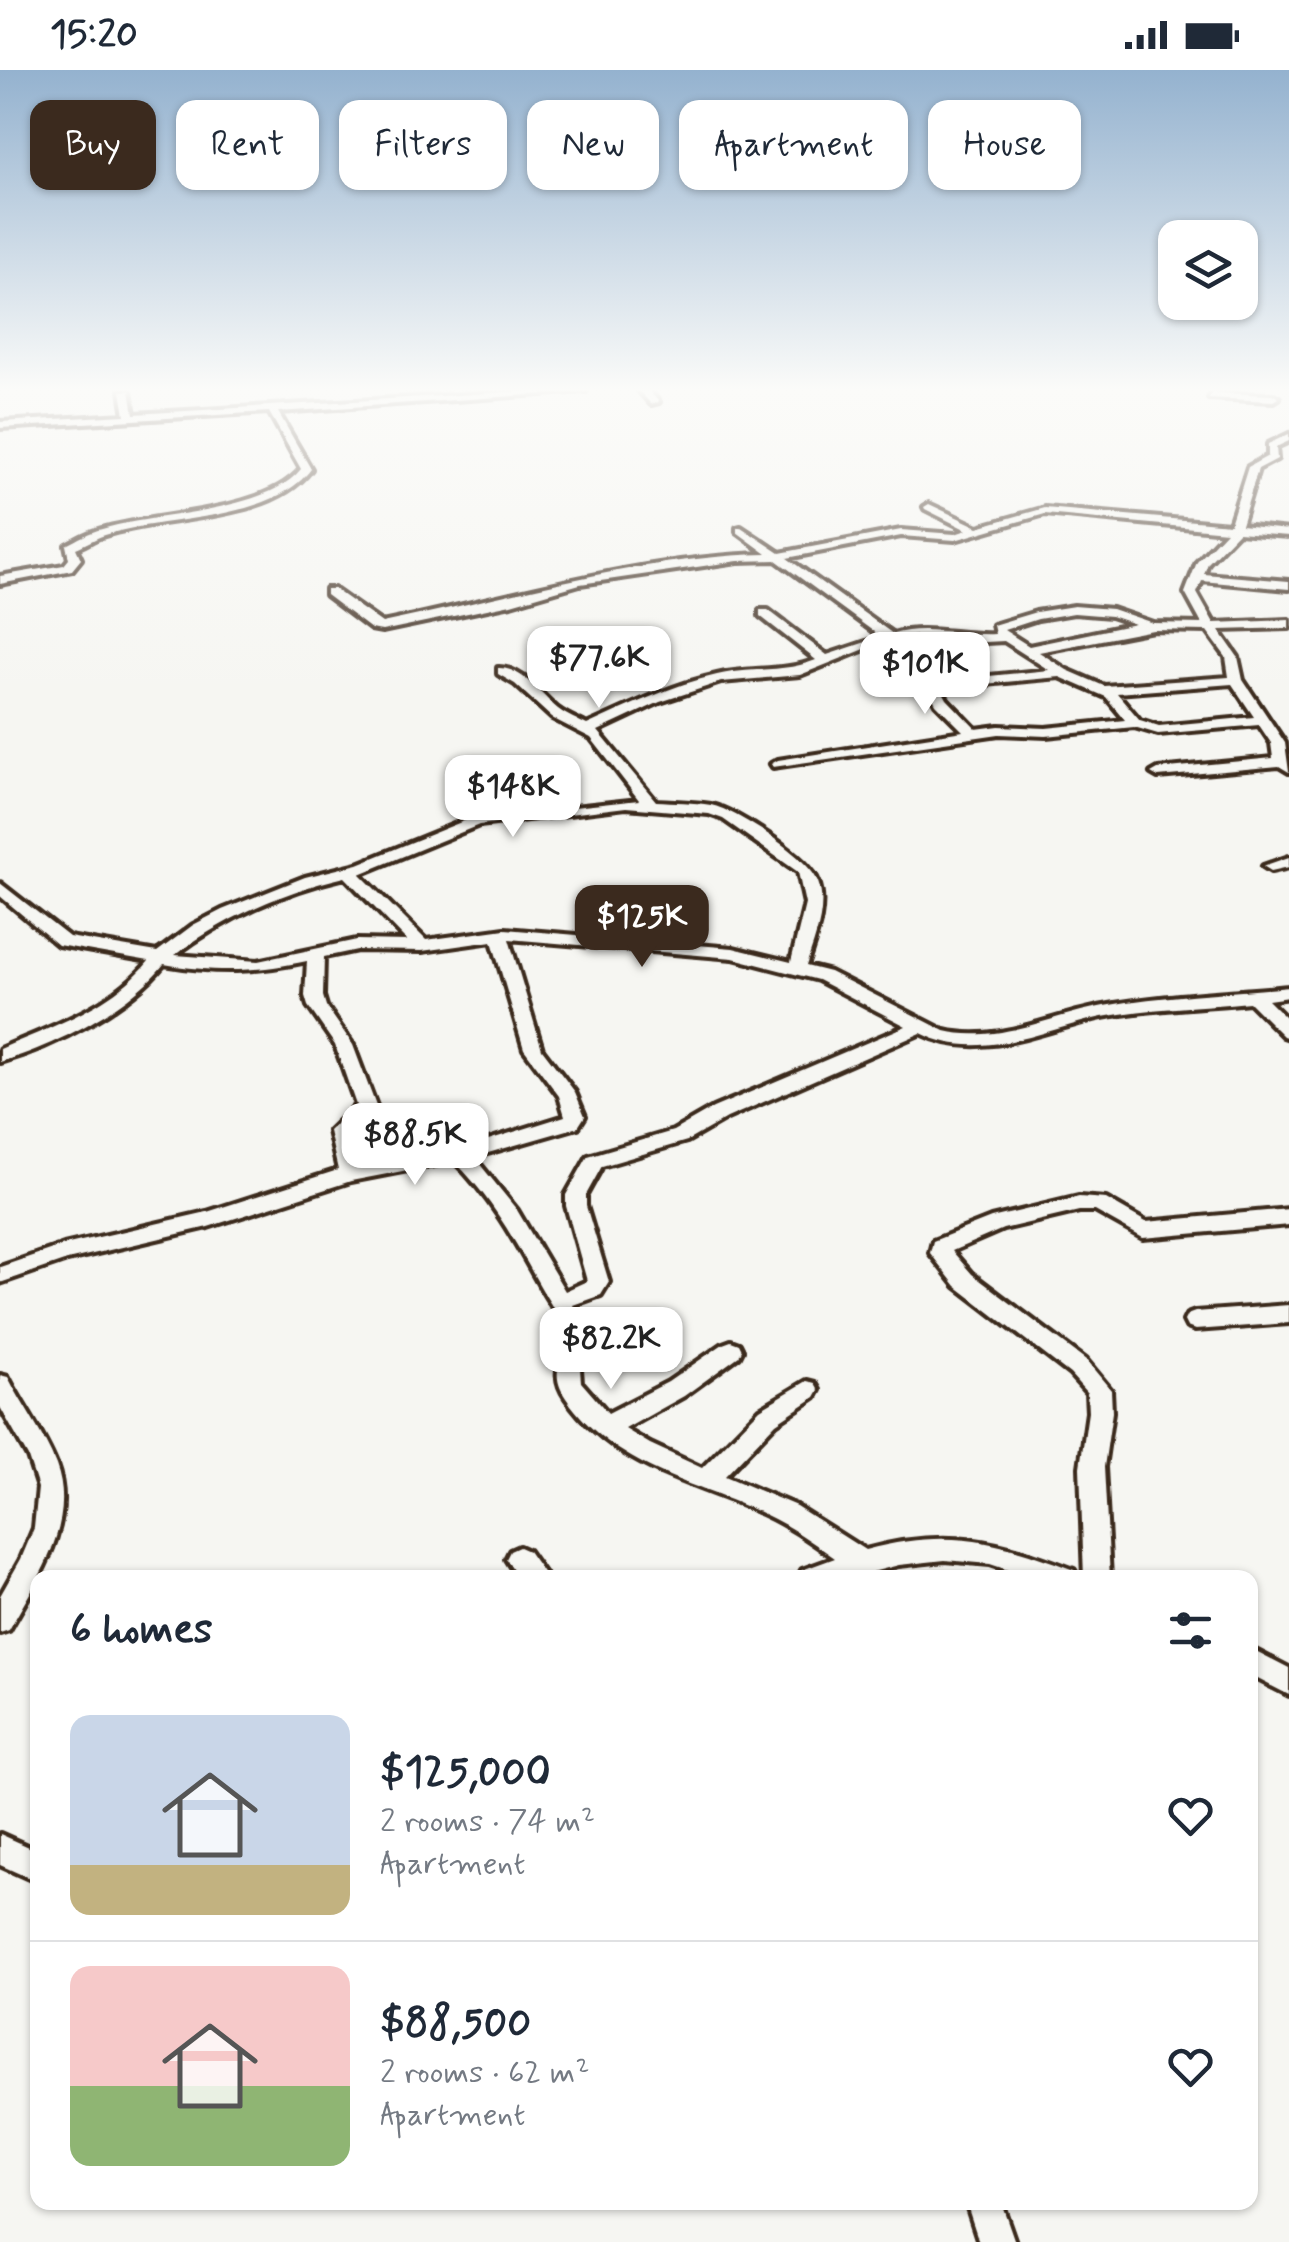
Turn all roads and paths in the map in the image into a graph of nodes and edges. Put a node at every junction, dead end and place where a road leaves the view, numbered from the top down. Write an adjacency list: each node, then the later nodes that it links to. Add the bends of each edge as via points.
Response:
1 (267, 492): 10 (street, via 99,534 70,547 75,559 68,568)
2 (1244, 492): 5 (street)
3 (929, 507): 6 (street)
4 (742, 530): 8 (street)
5 (1234, 530): 6 (street, via 1045,511); 7 (street); 9 (street)
6 (978, 531): 8 (street, via 948,537 901,533)
7 (1289, 534)
8 (776, 557): 12 (street, via 580,581 382,627); 17 (street)
9 (1197, 576): 11 (street); 16 (street, via 1191,593)
10 (0, 580)
11 (1289, 585)
12 (330, 592)
13 (764, 613): 21 (street)
14 (1289, 624): 16 (street)
15 (1152, 627): 16 (street); 18 (street, via 1110,610 1075,609 1001,626 996,629); 20 (street)
16 (1210, 627): 24 (street, via 1232,657)
17 (889, 637): 18 (street, via 916,631); 19 (street)
18 (1003, 637): 20 (street)
19 (868, 644): 21 (street); 25 (street, via 909,682)
20 (1026, 650): 23 (street)
21 (826, 661): 29 (street, via 781,674 720,678)
22 (502, 671): 29 (street, via 557,715)
23 (1062, 673): 25 (street); 26 (street)
24 (1236, 680): 26 (street); 27 (street)
25 (932, 687): 30 (street)
26 (1103, 690): 28 (street)
27 (1263, 720): 28 (street, via 1158,730); 31 (street)
28 (1135, 723): 30 (street)
29 (588, 730): 35 (street)
30 (971, 732): 32 (street)
31 (1284, 738): 33 (street)
32 (778, 764)
33 (1286, 765): 34 (street)
34 (1158, 772)
35 (652, 806): 38 (street, via 484,819); 44 (street, via 719,812 804,870 812,899)
36 (1289, 862): 37 (street)
37 (1271, 866)
38 (348, 871): 41 (street); 43 (street, via 228,914)
39 (1, 888): 43 (street, via 64,941)
40 (498, 934): 41 (street); 44 (street, via 733,953); 50 (street, via 510,959 522,1023 536,1054 564,1086 575,1116 555,1129)
41 (422, 946): 42 (street, via 357,945)
42 (316, 954): 43 (street, via 258,966); 51 (street, via 317,1006 344,1045 366,1106 339,1132)
43 (160, 958): 49 (street, via 99,1012)
44 (798, 966): 47 (street)
45 (1289, 992): 46 (street)
46 (1255, 996): 47 (street, via 1106,1011 988,1040 947,1038); 48 (street)
47 (921, 1026): 54 (street, via 680,1136 595,1162 576,1206 598,1282)
48 (1289, 1032)
49 (0, 1056)
50 (459, 1154): 51 (street); 54 (street, via 514,1220)
51 (349, 1174): 53 (street)
52 (1289, 1217): 65 (street, via 1142,1230 1099,1204 1080,1204 998,1223 941,1247 964,1280 1099,1390 1092,1466)
53 (0, 1275)
54 (559, 1302): 60 (street, via 575,1338 567,1377)
55 (1289, 1314): 56 (street)
56 (1195, 1321)
57 (731, 1350): 60 (street)
58 (0, 1384): 66 (street, via 50,1489 49,1518 36,1554)
59 (808, 1390): 61 (street, via 768,1416)
60 (606, 1425): 61 (street, via 646,1457)
61 (704, 1482): 62 (street, via 775,1508)
62 (860, 1561): 63 (street); 64 (street, via 938,1548 990,1553)
63 (834, 1570)
64 (1041, 1570)
65 (1097, 1570)
66 (0, 1621)
67 (1258, 1665): 68 (street)
68 (1289, 1682)
69 (0, 1849): 70 (street)
70 (30, 1863)
71 (986, 2210): 72 (street)
72 (998, 2242)

